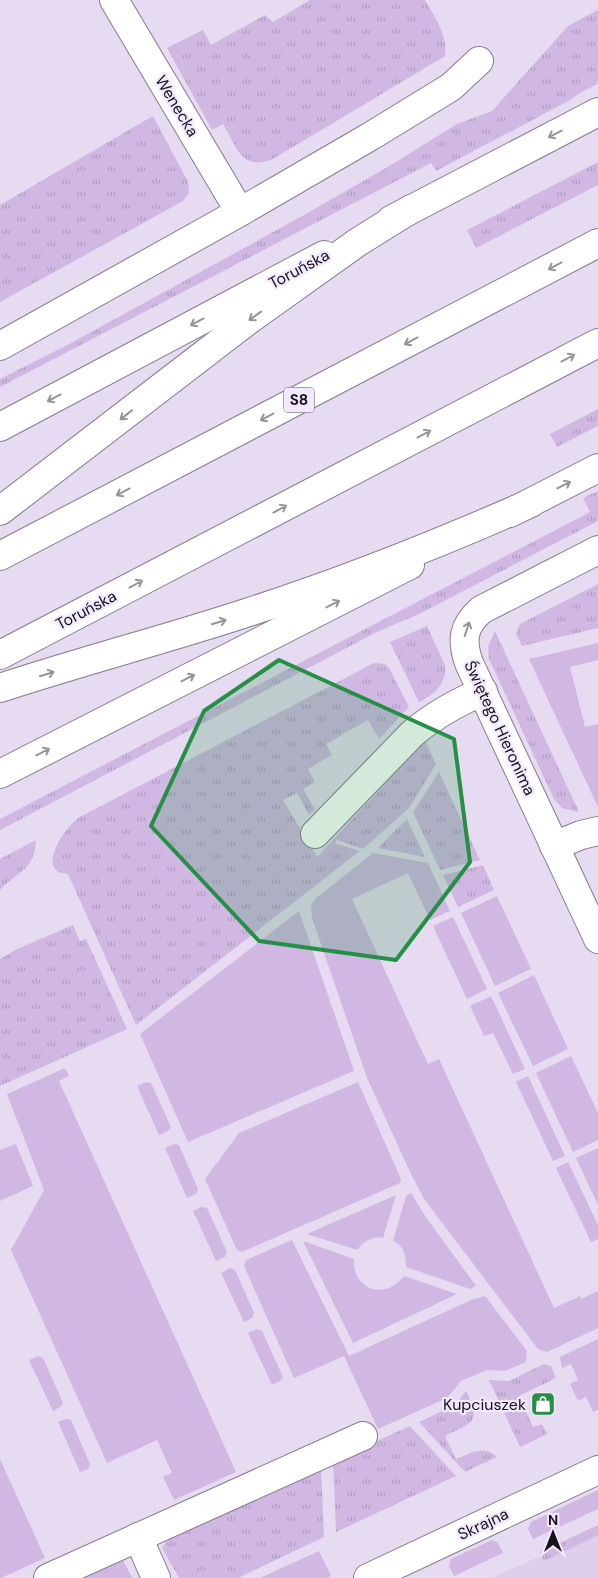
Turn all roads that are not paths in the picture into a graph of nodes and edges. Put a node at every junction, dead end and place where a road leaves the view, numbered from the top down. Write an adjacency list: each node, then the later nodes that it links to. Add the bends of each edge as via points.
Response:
1 (114, 0): 5 (main road, Wenecka)
2 (479, 61): 5 (main road, via 451,87)
3 (593, 114): 4 (main road, Toruńska, one-way to 4)
4 (411, 209): 9 (main road, Toruńska, one-way to 9); 12 (main road, one-way to 12, via 358,242 258,314)
5 (240, 212): 8 (main road)
6 (598, 243): 14 (main road, S8, one-way to 14)
7 (598, 343): 15 (main road, Toruńska, one-way to 7)
8 (0, 346)
9 (0, 427)
10 (598, 468): 11 (main road, one-way to 10)
11 (530, 503): 16 (main road, one-way to 11, via 325,586 393,562); 18 (main road, one-way to 11)
12 (0, 512)
13 (598, 550): 17 (main road, Świętego Hieronima, one-way to 13, via 466,653 464,642 469,623 481,610)
14 (0, 556)
15 (0, 655)
16 (0, 688)
17 (483, 691): 20 (main road, via 424,723); 21 (main road, Świętego Hieronima)
18 (0, 774)
19 (598, 831): 21 (main road)
20 (315, 834)
21 (554, 846): 22 (main road, Świętego Hieronima)
22 (598, 939)
23 (363, 1436): 25 (main road)
24 (598, 1470): 28 (main road, Skrajna)
25 (138, 1538): 26 (main road); 27 (main road)
26 (48, 1578)
27 (156, 1578)
28 (368, 1578)

